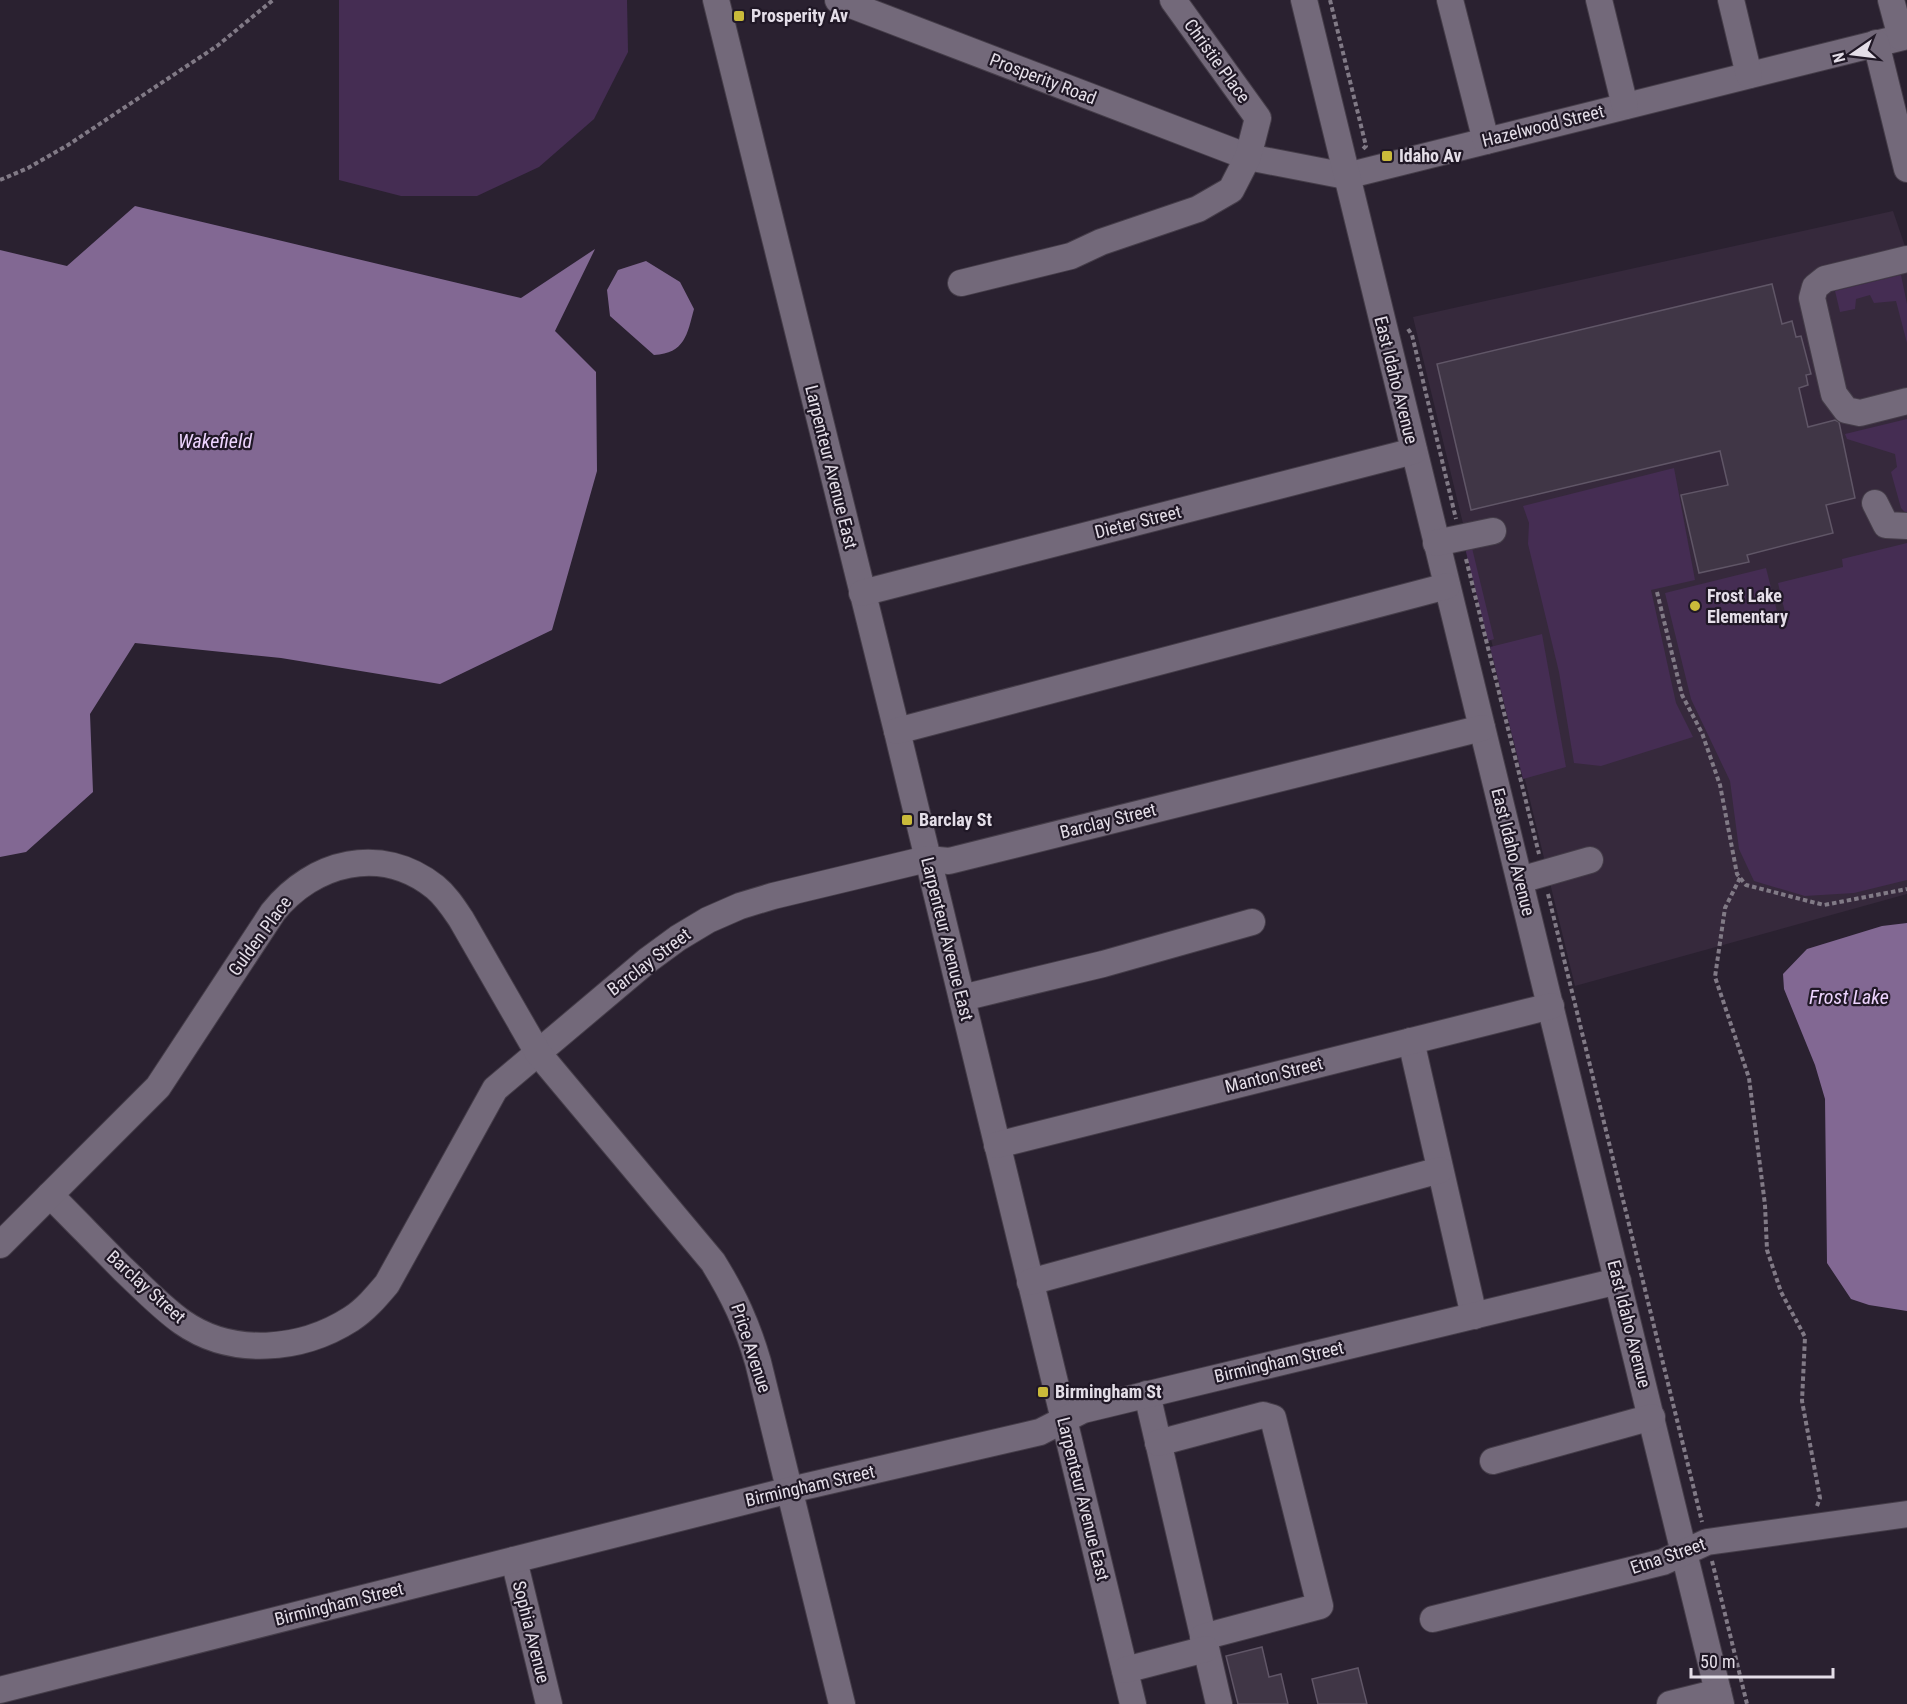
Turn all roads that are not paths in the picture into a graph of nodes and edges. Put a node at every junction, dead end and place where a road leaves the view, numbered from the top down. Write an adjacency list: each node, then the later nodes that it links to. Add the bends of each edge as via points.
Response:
1 (716, 0): 26 (street, Larpenteur Avenue East)
2 (838, 0): 14 (street, Prosperity Road)
3 (1173, 0): 14 (street, Christie Place, via 1258,118)
4 (1304, 0): 16 (street, East Idaho Avenue)
5 (1450, 0): 13 (street)
6 (1599, 0): 12 (street)
7 (1731, 0): 11 (street)
8 (1891, 0): 9 (street)
9 (1904, 37): 10 (street, Hazelwood Street)
10 (1876, 44): 11 (street, Hazelwood Street); 15 (street)
11 (1749, 75): 12 (street, Hazelwood Street)
12 (1625, 106): 13 (street, Hazelwood Street)
13 (1486, 141): 16 (street, Hazelwood Street)
14 (1248, 158): 16 (street, Hazelwood Street); 18 (street, via 1231,190 1198,208 1071,256)
15 (1907, 169)
16 (1346, 176): 20 (street, East Idaho Avenue)
17 (1907, 259): 19 (street, via 1826,279 1815,287 1812,298 1834,394 1846,410 1860,413)
18 (961, 283)
19 (1907, 401)
20 (1414, 451): 24 (street, East Idaho Avenue); 26 (street, Dieter Street)
21 (1875, 503): 22 (street, via 1887,525)
22 (1907, 526)
23 (1494, 531): 24 (street)
24 (1436, 543): 25 (street, East Idaho Avenue)
25 (1447, 586): 27 (street, East Idaho Avenue); 28 (street)
26 (862, 593): 28 (street, Larpenteur Avenue East)
27 (1482, 728): 29 (street, Barclay Street, via 949,861); 31 (street, East Idaho Avenue)
28 (897, 732): 29 (street, Larpenteur Avenue East)
29 (927, 859): 33 (street, Larpenteur Avenue East); 36 (street, Barclay Street, via 772,896 708,920 648,960)
30 (1590, 860): 31 (street)
31 (1531, 876): 34 (street, East Idaho Avenue)
32 (1252, 922): 33 (street)
33 (962, 998): 37 (street, Larpenteur Avenue East)
34 (1551, 1006): 35 (street, Manton Street); 41 (street, East Idaho Avenue)
35 (1411, 1041): 37 (street, Manton Street); 38 (street)
36 (538, 1053): 39 (street, Barclay Street, via 495,1089 387,1284 352,1318 302,1341 275,1346 227,1342 183,1323); 39 (street, Gulden Place, via 461,919 435,887 417,876 378,863 337,867 308,879 284,898 158,1087); 49 (street, Price Avenue, via 713,1262 732,1292 758,1362)
37 (997, 1145): 42 (street, Larpenteur Avenue East)
38 (1440, 1170): 42 (street); 43 (street)
39 (50, 1195): 40 (street, Gulden Place)
40 (0, 1245)
41 (1618, 1281): 43 (street, Birmingham Street); 45 (street, East Idaho Avenue)
42 (1030, 1282): 46 (street, Larpenteur Avenue East)
43 (1474, 1316): 44 (street, Birmingham Street)
44 (1147, 1394): 46 (street, Birmingham Street, via 1083,1410); 47 (street)
45 (1652, 1417): 48 (street); 51 (street, East Idaho Avenue)
46 (1064, 1419): 49 (street, Birmingham Street, via 1040,1432); 55 (street, Larpenteur Avenue East)
47 (1158, 1443): 54 (street); 54 (street, via 1263,1415 1273,1418 1320,1606)
48 (1493, 1461)
49 (790, 1490): 52 (street, Birmingham Street); 59 (street, Price Avenue)
50 (1907, 1514): 51 (street, Etna Street, via 1707,1542)
51 (1683, 1552): 53 (street, Etna Street, via 1662,1562); 57 (street, East Idaho Avenue)
52 (514, 1560): 56 (street, Birmingham Street); 58 (street, Sophia Avenue)
53 (1433, 1618)
54 (1205, 1643): 55 (street); 61 (street)
55 (1125, 1670): 60 (street, Larpenteur Avenue East)
56 (0, 1690)
57 (1719, 1698): 62 (street)
58 (549, 1704)
59 (842, 1704)
60 (1133, 1704)
61 (1219, 1704)
62 (1670, 1704)

